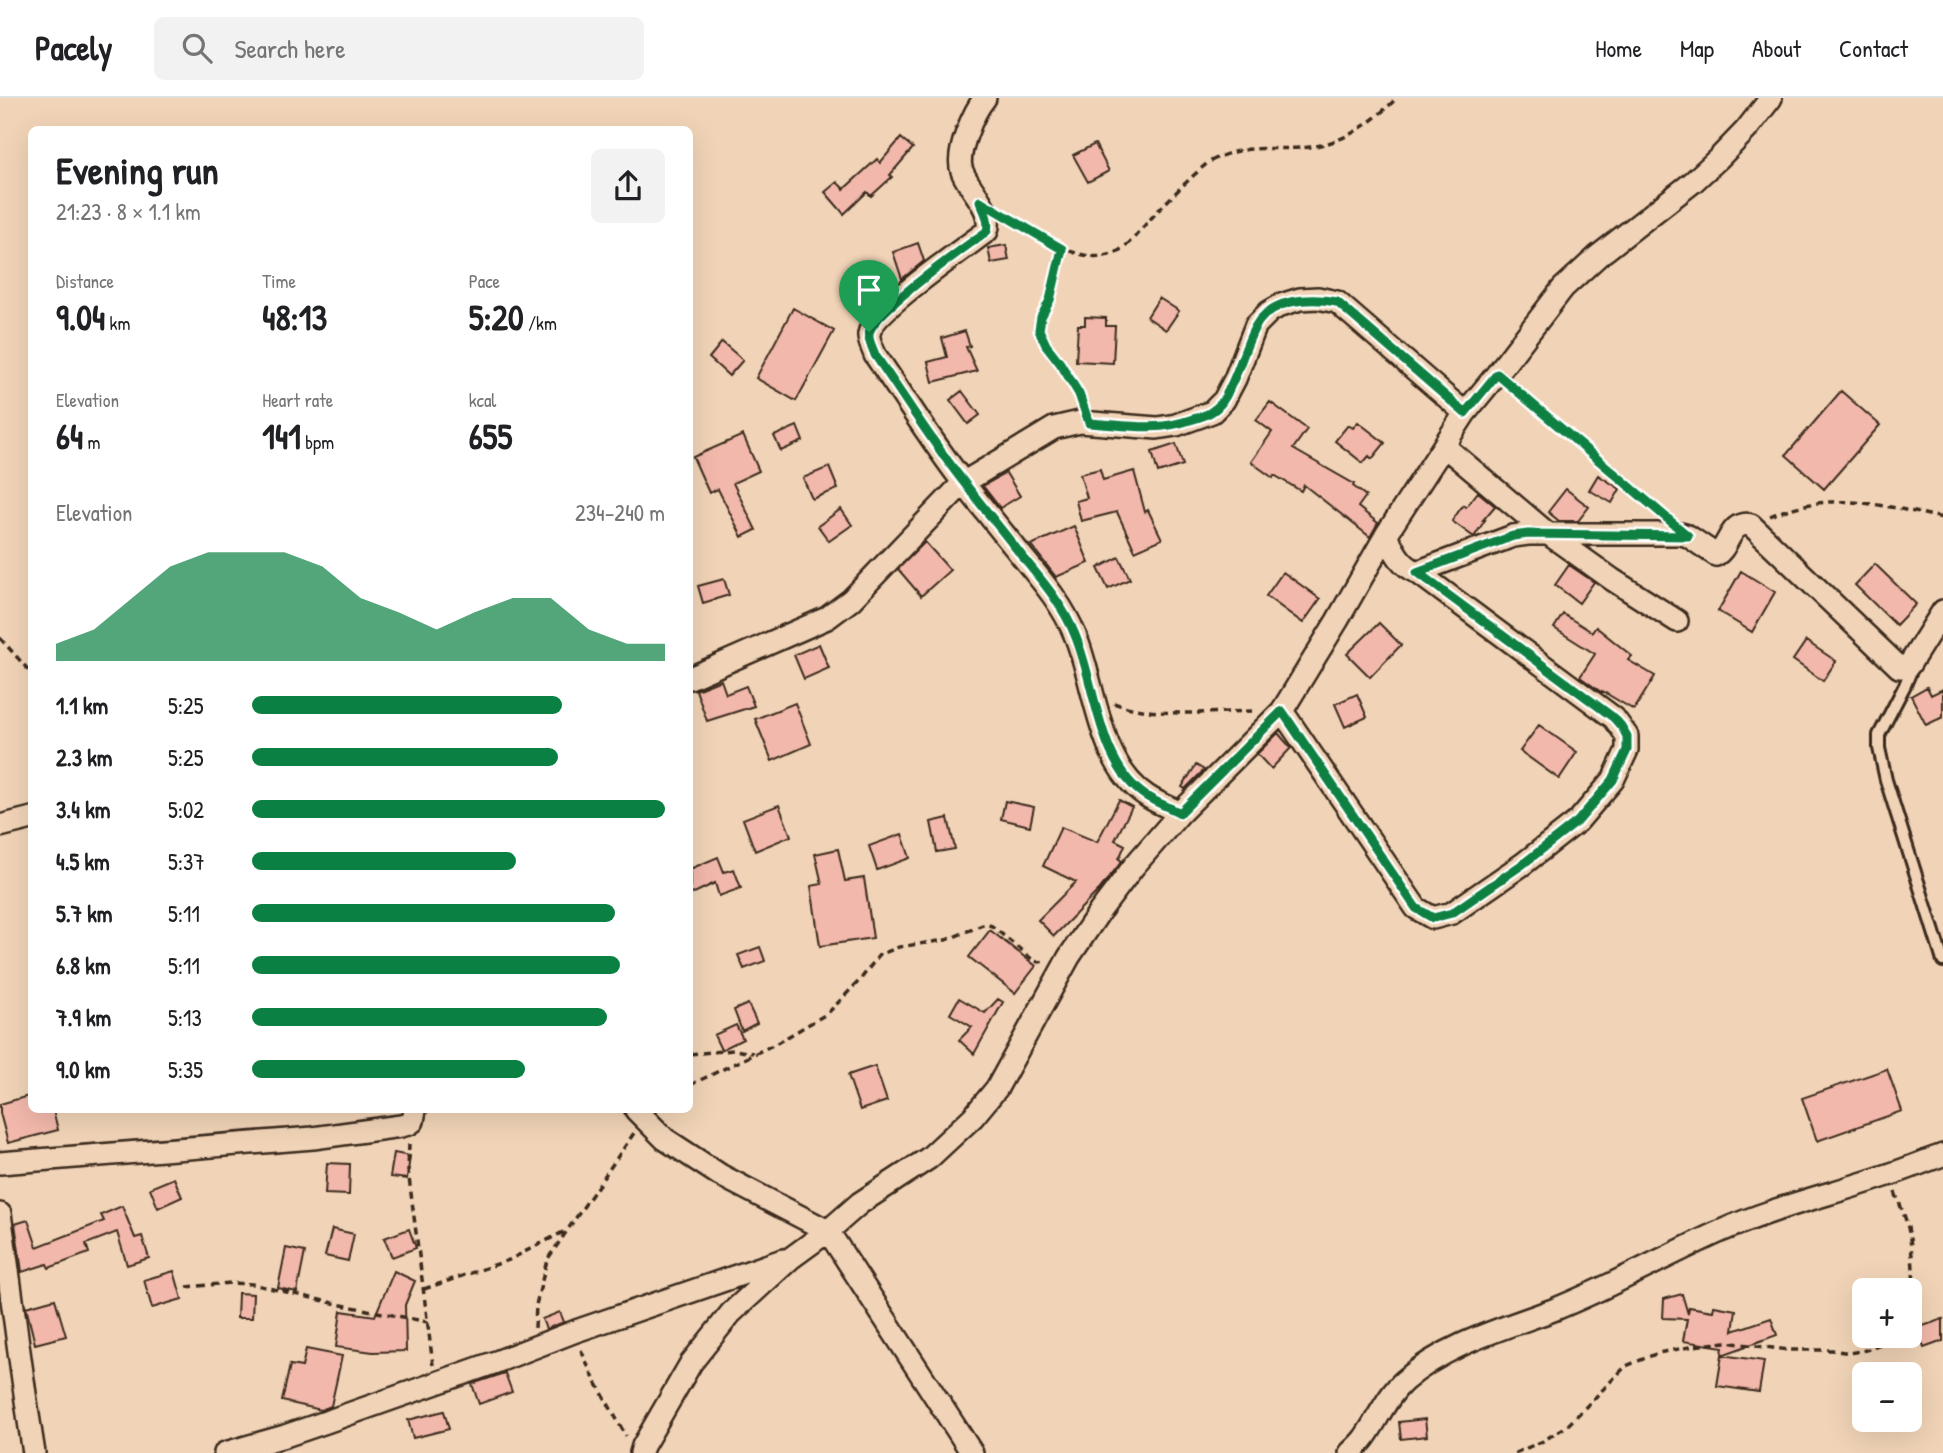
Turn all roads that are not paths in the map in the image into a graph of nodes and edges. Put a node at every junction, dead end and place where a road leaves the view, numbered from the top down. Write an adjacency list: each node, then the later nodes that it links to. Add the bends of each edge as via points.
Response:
1 (985, 98): 5 (street, via 960,157 961,170 988,219 987,231 906,293 869,332 875,355)
2 (1771, 98): 3 (street, via 1693,182 1563,289)
3 (1465, 413): 4 (street); 5 (street, via 1337,302 1300,299 1269,312 1256,325 1235,379 1212,412 1157,428 1080,422 1054,428)
4 (1444, 446): 6 (street); 7 (street)
5 (963, 483): 12 (street, via 839,610); 14 (street, via 1060,605 1075,633 1115,760 1145,796)
6 (1547, 533): 8 (street, via 1513,536); 10 (street); 11 (street, via 1688,536 1716,555 1739,525 1751,525 1899,667 1909,665)
7 (1386, 535): 8 (street, via 1400,560); 13 (street)
8 (1417, 572): 13 (street, via 1621,726 1627,750 1613,780 1578,821 1452,913 1433,918 1416,908)
9 (1943, 611): 11 (street)
10 (1677, 621)
11 (1918, 653): 17 (lane, via 1879,735 1879,748)
12 (693, 677)
13 (1282, 711): 14 (street)
14 (1180, 813): 23 (street, via 1100,911 1069,957 997,1088 974,1117 929,1158 860,1203)
15 (28, 819): 16 (street)
16 (0, 826)
17 (1943, 961)
18 (639, 1113): 23 (street, via 665,1139 720,1175)
19 (412, 1117): 21 (street, via 313,1138)
20 (1943, 1155): 29 (street, via 1723,1230 1626,1278 1435,1359 1404,1381)
21 (0, 1163)
22 (0, 1214): 26 (street)
23 (828, 1231): 24 (street); 28 (street)
24 (792, 1258): 25 (street, via 730,1313 691,1363 643,1446); 27 (street)
25 (635, 1448)
26 (34, 1453)
27 (225, 1453)
28 (972, 1453)
29 (1350, 1453)

